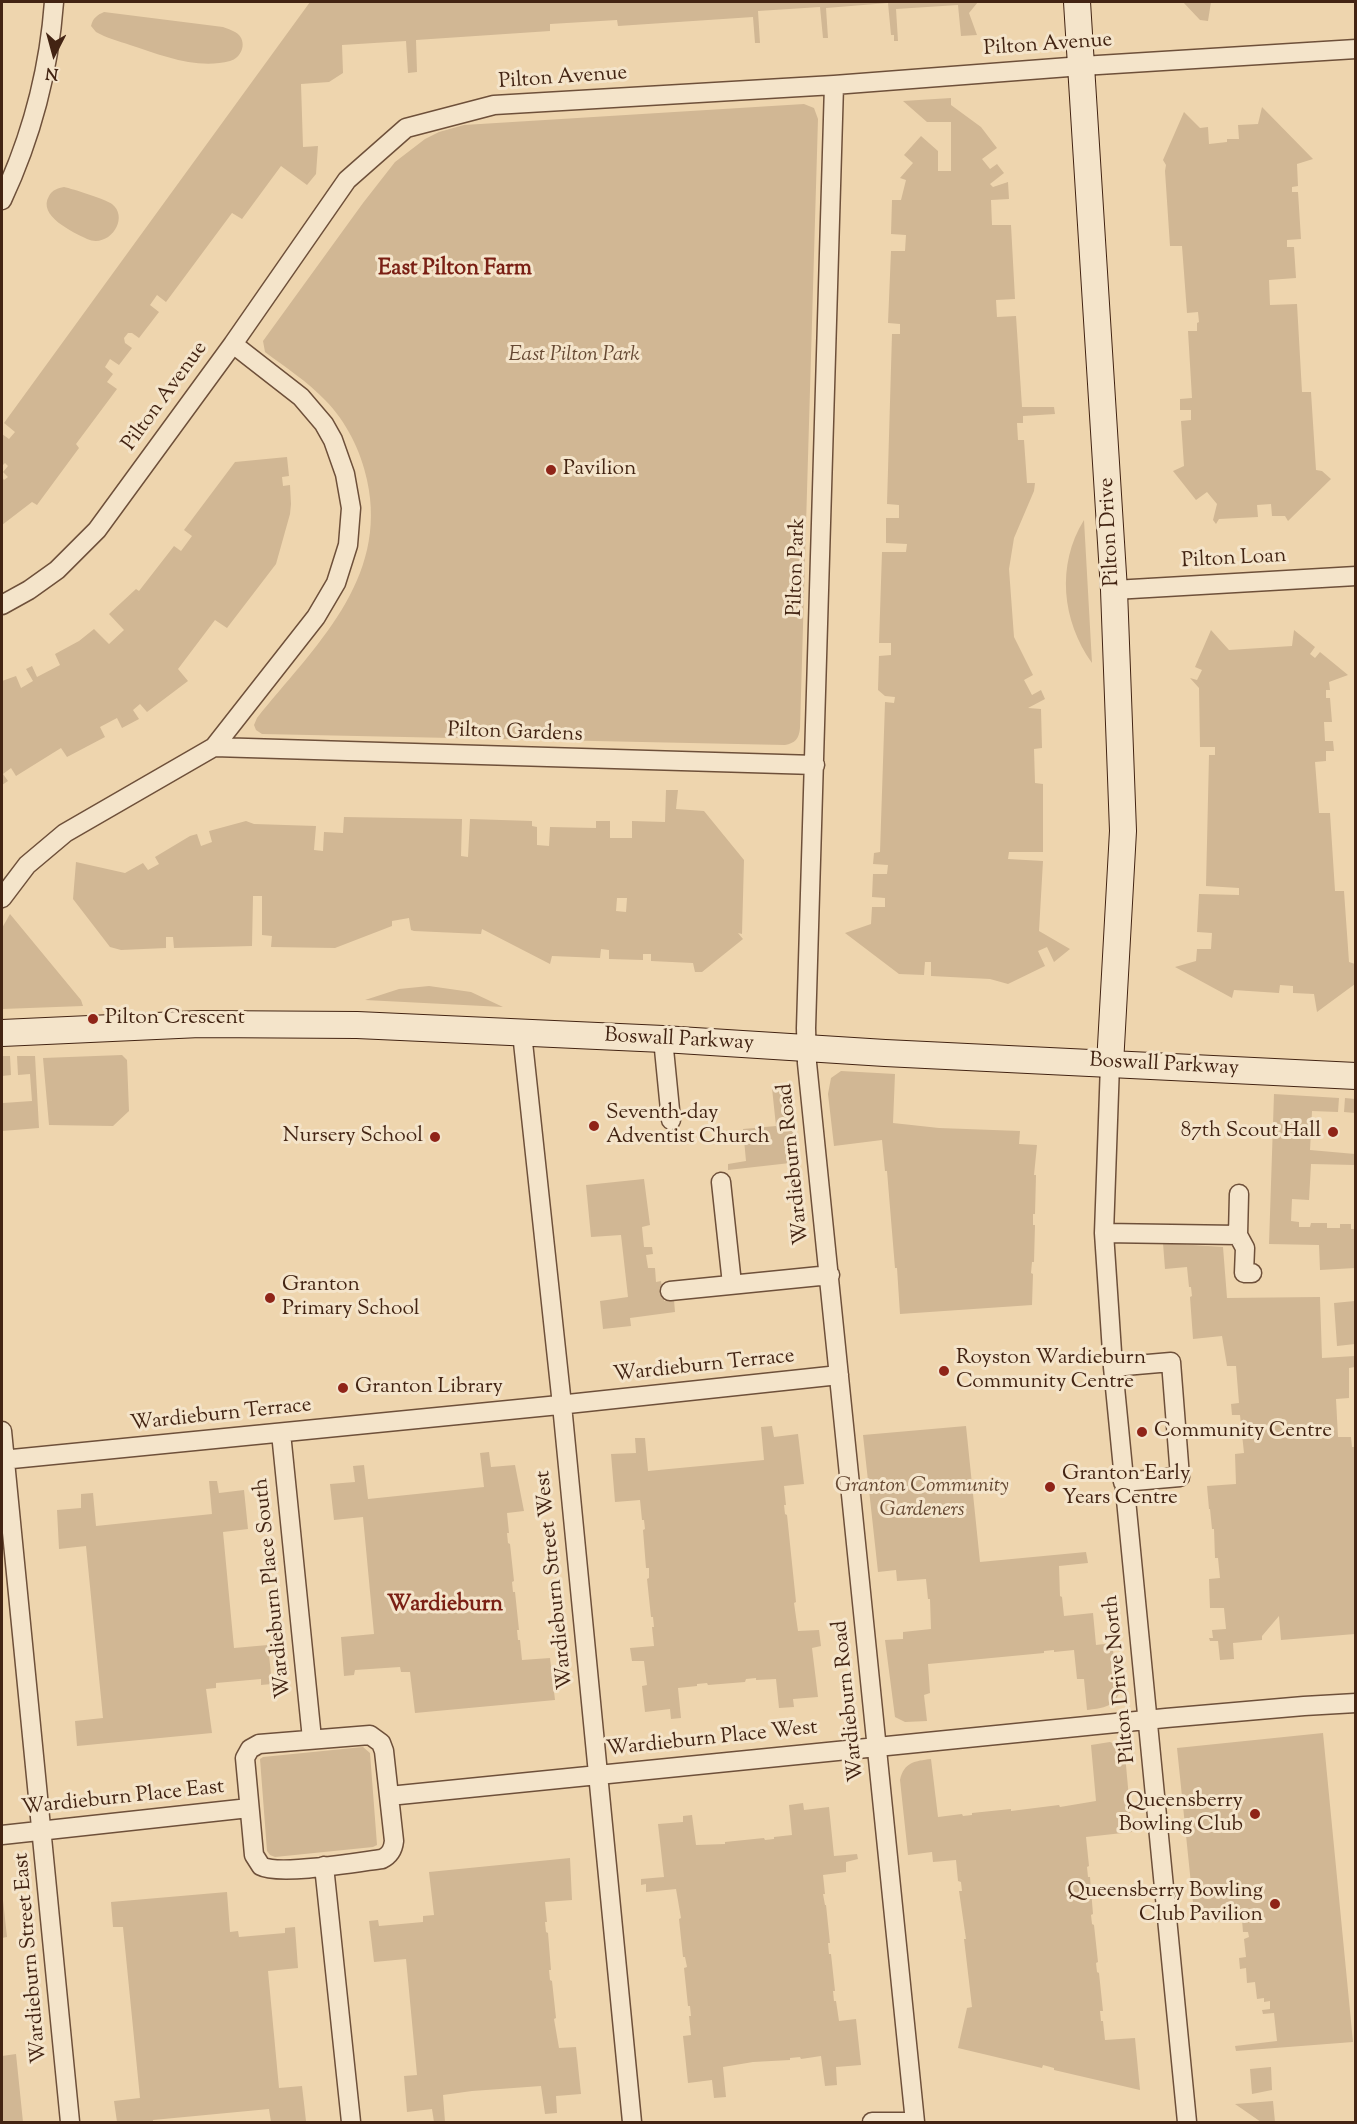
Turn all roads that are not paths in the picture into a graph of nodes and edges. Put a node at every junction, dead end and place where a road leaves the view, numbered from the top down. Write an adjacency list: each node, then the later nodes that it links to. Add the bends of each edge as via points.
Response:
1 (54, 2): 6 (street, via 37,105)
2 (1077, 2): 4 (street, Pilton Drive)
3 (1356, 50): 4 (street, Pilton Avenue)
4 (1082, 66): 5 (street, Pilton Avenue); 9 (street, Pilton Drive)
5 (834, 85): 7 (street, Pilton Avenue, via 494,105 406,128 347,180); 12 (street, Pilton Park)
6 (2, 200)
7 (233, 344): 10 (street, Pilton Avenue, via 97,530 57,570); 11 (street, via 301,397 324,424 340,457 349,490 351,518 342,567 327,599)
8 (1356, 576): 9 (street, Pilton Loan)
9 (1114, 590): 18 (street, Pilton Drive, via 1123,831)
10 (2, 605)
11 (214, 747): 12 (street, Pilton Gardens); 13 (street, via 65,833 27,865)
12 (815, 765): 17 (street, Pilton Park)
13 (2, 898)
14 (522, 1032): 15 (street, Boswall Parkway, via 246,1024); 16 (street, Boswall Parkway); 31 (street, Wardieburn Street West)
15 (2, 1033)
16 (663, 1039): 17 (street, Boswall Parkway); 20 (street)
17 (807, 1049): 18 (street, Boswall Parkway); 26 (street, Wardieburn Road)
18 (1110, 1064): 19 (street, Boswall Parkway); 23 (street, Pilton Drive North)
19 (1356, 1076)
20 (671, 1120)
21 (721, 1182): 27 (street)
22 (1239, 1194): 24 (street)
23 (1104, 1233): 24 (street); 29 (street, Pilton Drive North)
24 (1238, 1235): 25 (street, via 1245,1248 1244,1272)
25 (1252, 1273)
26 (830, 1275): 27 (street); 30 (street, Wardieburn Road)
27 (732, 1284): 28 (street)
28 (670, 1291)
29 (1113, 1367): 35 (street, Pilton Drive North); 35 (street, via 1171,1362 1180,1477)
30 (839, 1375): 31 (street, Wardieburn Terrace); 39 (street, Wardieburn Road)
31 (562, 1405): 33 (street, Wardieburn Terrace); 40 (street, Wardieburn Street West)
32 (2, 1431): 34 (street, Wardieburn Street East)
33 (281, 1433): 34 (street, Wardieburn Terrace); 38 (street, Wardieburn Place South)
34 (3, 1460): 43 (street, Wardieburn Street East)
35 (1123, 1482): 37 (street, Pilton Drive North)
36 (1356, 1704): 37 (street, Wardieburn Place West)
37 (1147, 1720): 39 (street, Wardieburn Place West); 51 (street, Pilton Drive North)
38 (312, 1739): 41 (street, via 370,1735 378,1739 384,1751); 42 (street, Wardieburn Place East, via 259,1744 250,1749 245,1758)
39 (878, 1746): 40 (street, Wardieburn Place West); 50 (street, Wardieburn Road)
40 (598, 1775): 41 (street, Wardieburn Place West); 48 (street, Wardieburn Street West)
41 (389, 1796): 45 (street, via 394,1841 389,1854 382,1859)
42 (249, 1808): 43 (street, Wardieburn Place East); 45 (street, Wardieburn Place East, via 255,1855 261,1866 274,1870)
43 (42, 1831): 44 (street, Wardieburn Place East); 46 (street, Wardieburn Street East)
44 (2, 1835)
45 (324, 1866): 47 (street)
46 (70, 2122)
47 (351, 2122)
48 (632, 2122)
49 (872, 2122): 50 (street)
50 (913, 2122)
51 (1187, 2122)

